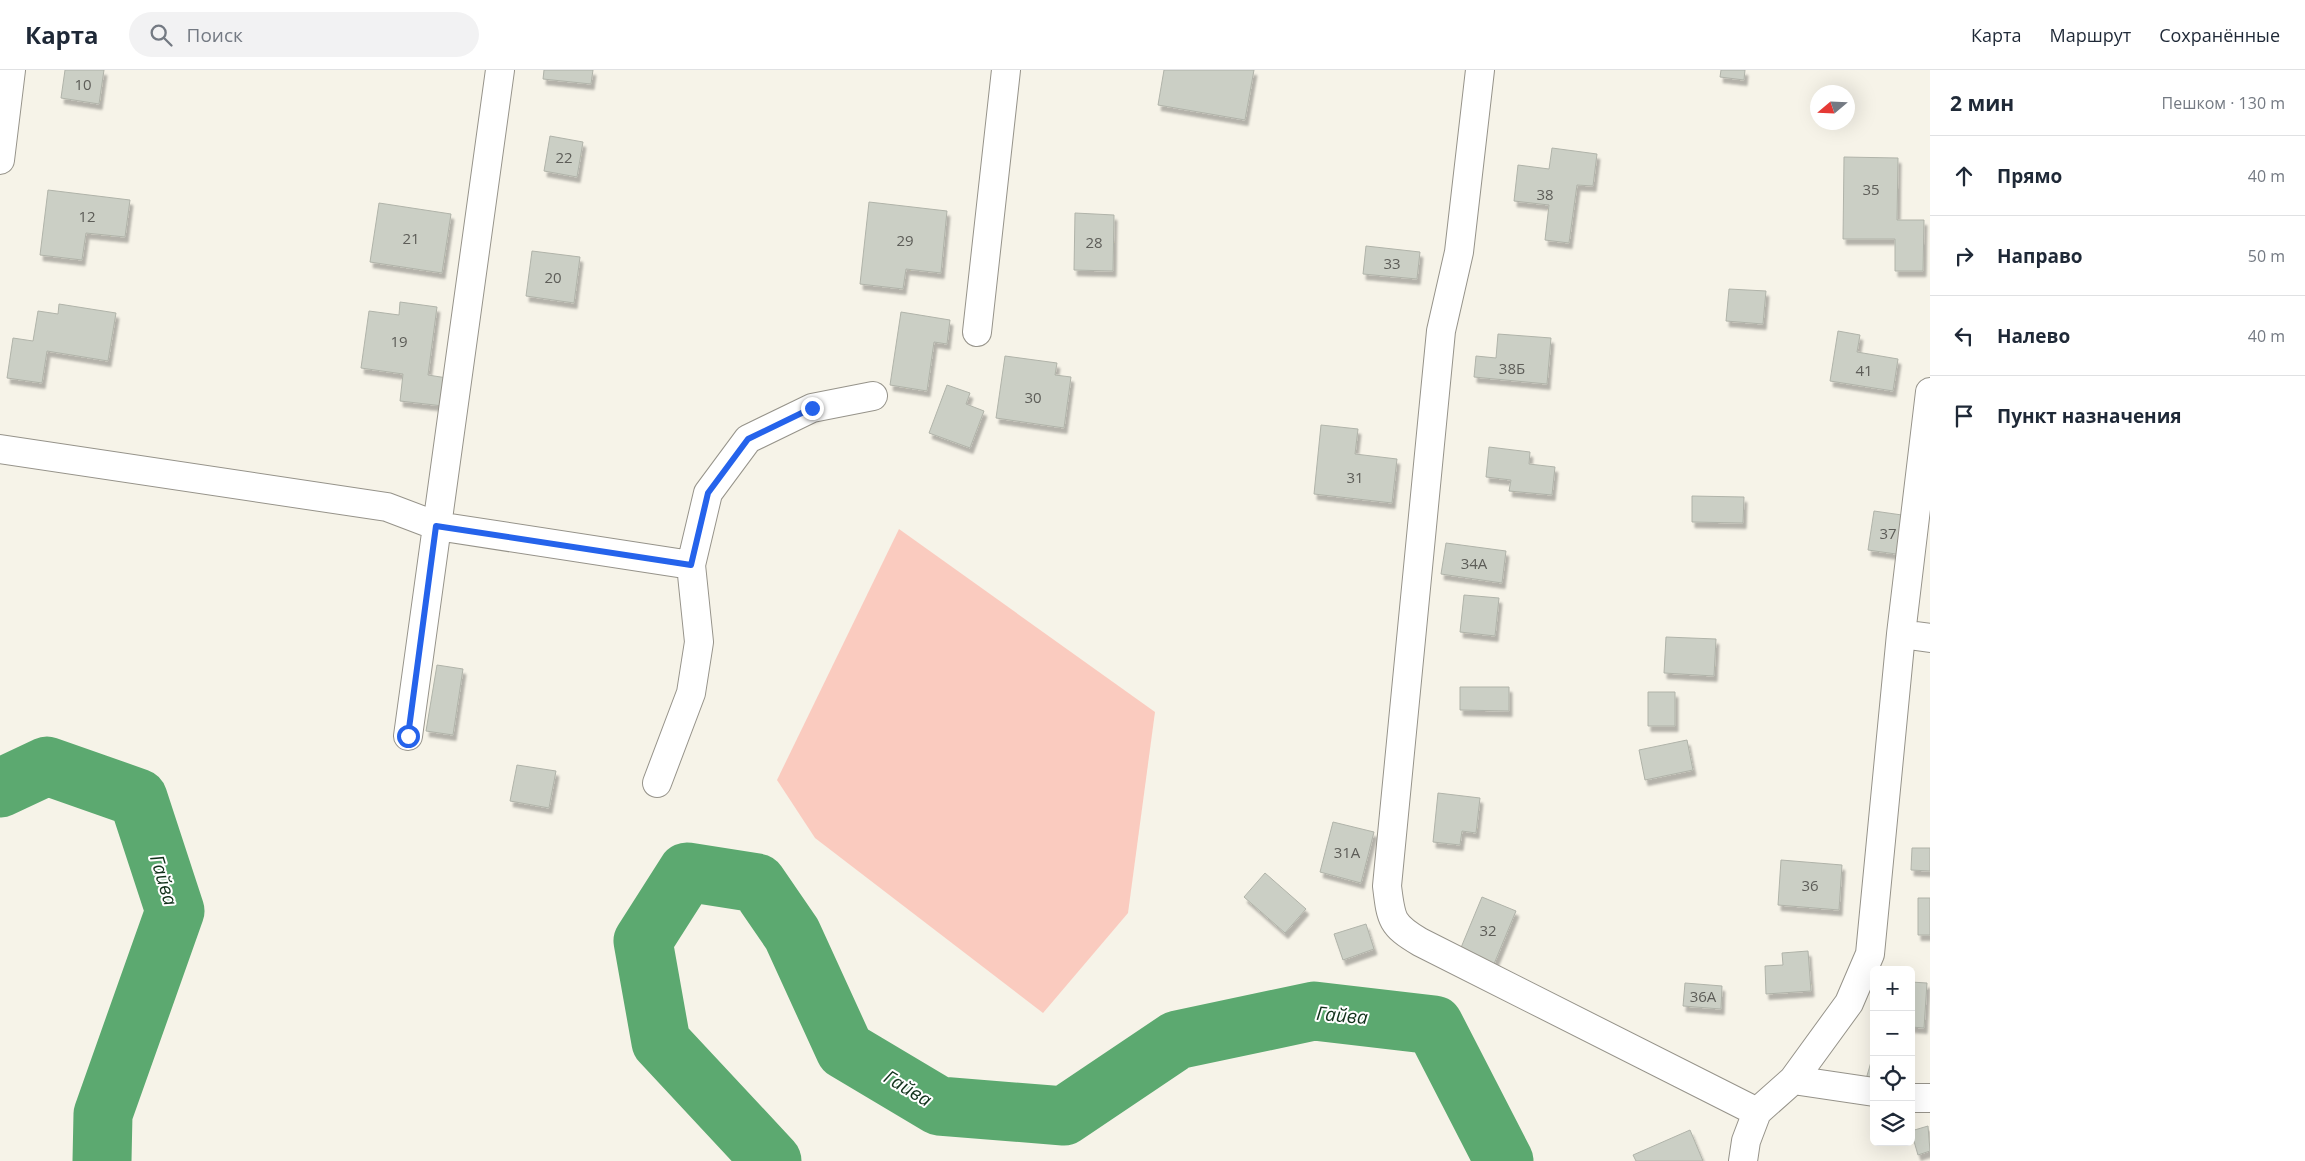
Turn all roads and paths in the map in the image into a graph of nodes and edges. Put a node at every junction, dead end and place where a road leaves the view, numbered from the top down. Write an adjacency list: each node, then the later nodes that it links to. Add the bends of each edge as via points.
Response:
1 (11, 70): 5 (street)
2 (500, 70): 10 (street)
3 (1006, 70): 6 (street)
4 (1480, 70): 20 (street, via 1459,252 1441,331 1387,886 1390,913 1400,930 1420,942)
5 (0, 160)
6 (977, 332)
7 (1930, 392): 12 (street)
8 (873, 396): 11 (street, via 812,408 748,439 708,493)
9 (0, 449): 10 (street, via 387,508)
10 (436, 526): 11 (street); 14 (street)
11 (691, 565): 15 (street, via 699,642 691,693)
12 (1901, 634): 13 (street); 16 (street, via 1870,954 1849,1003)
13 (1930, 638)
14 (408, 736)
15 (657, 783)
16 (1793, 1080): 17 (street); 20 (street)
17 (1870, 1091)
18 (1915, 1098): 19 (street)
19 (1930, 1098)
20 (1757, 1112): 21 (street, via 1746,1141)
21 (1744, 1161)

